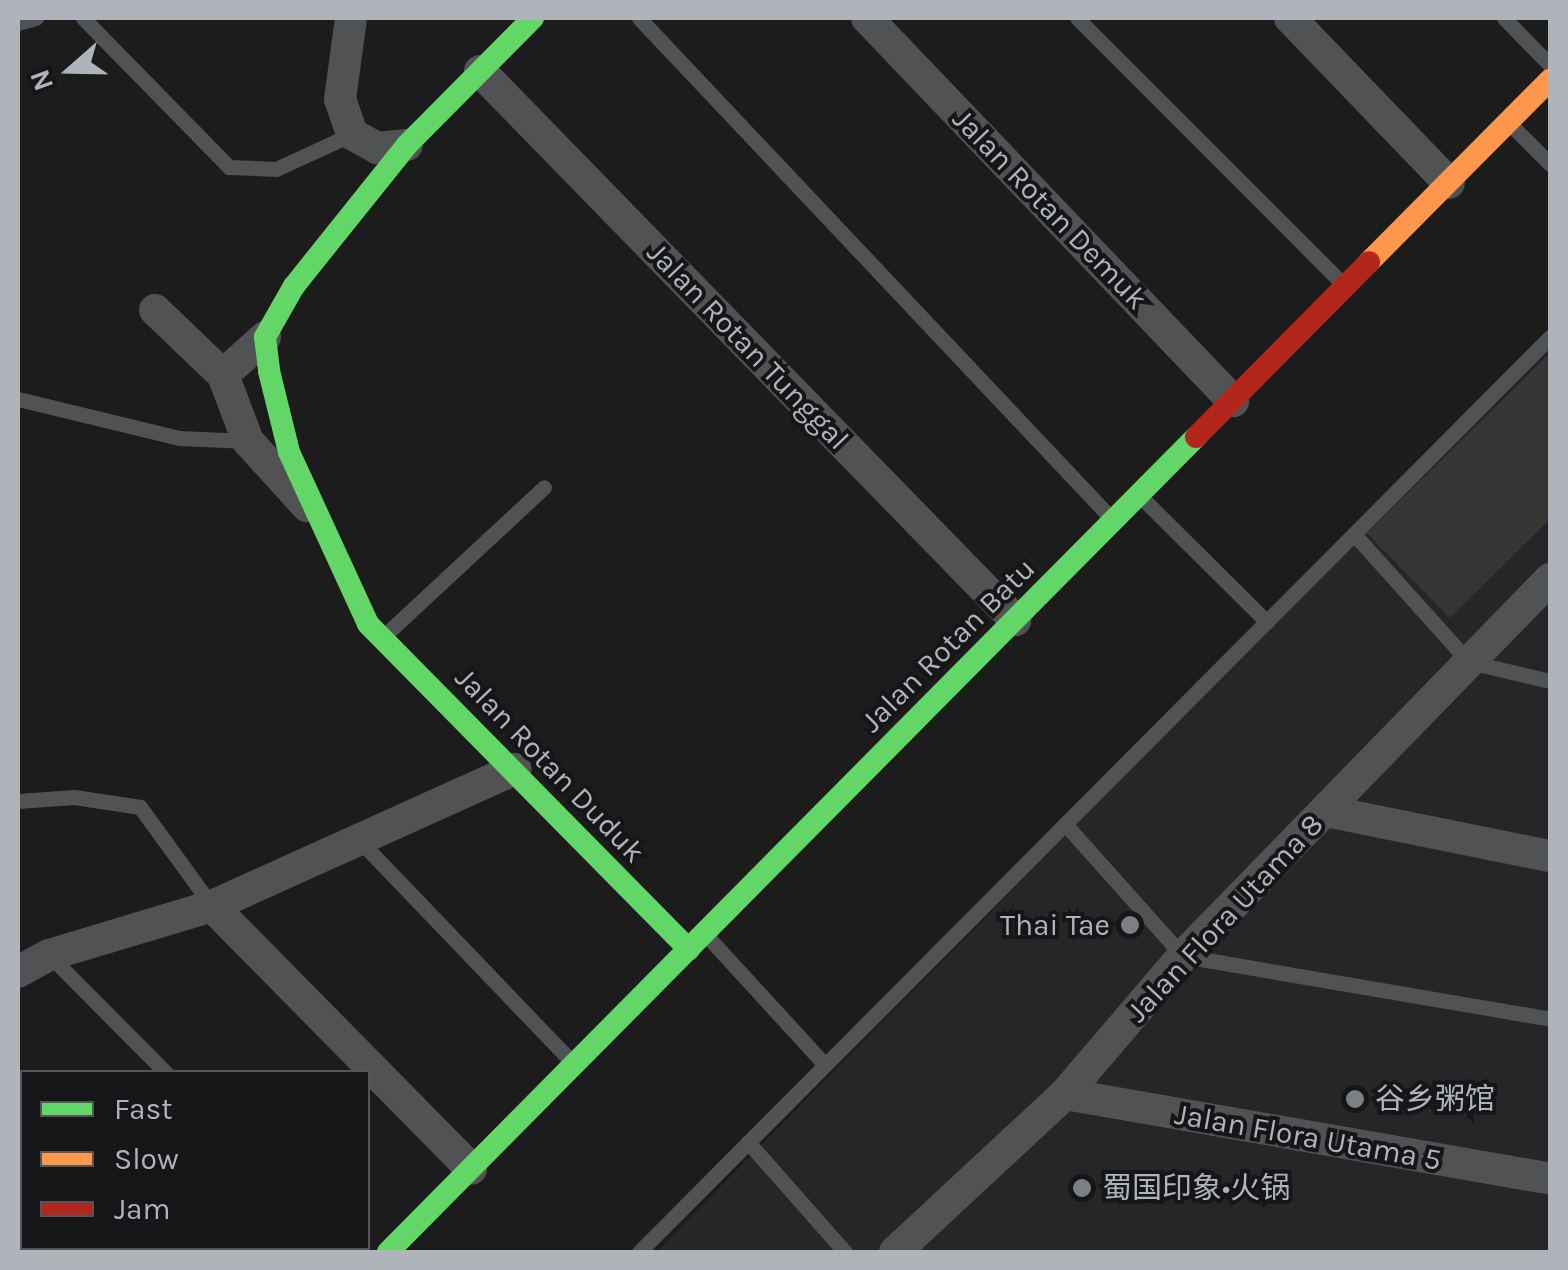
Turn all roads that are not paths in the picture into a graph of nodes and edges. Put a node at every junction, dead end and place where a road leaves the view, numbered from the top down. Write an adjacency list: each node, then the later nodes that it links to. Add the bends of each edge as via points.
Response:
1 (36, 18): 10 (lane)
2 (82, 18): 15 (lane, via 229,167 276,169)
3 (351, 18): 15 (street, via 340,100)
4 (533, 18): 12 (street)
5 (639, 18): 29 (lane)
6 (867, 18): 25 (street, Jalan Rotan Demuk)
7 (1077, 18): 19 (lane)
8 (1290, 18): 18 (street)
9 (1504, 18): 11 (lane)
10 (18, 23)
11 (1550, 64)
12 (480, 71): 16 (street); 33 (street, Jalan Rotan Tunggal)
13 (1550, 80): 14 (street, Jalan Rotan Batu)
14 (1508, 123): 17 (lane); 18 (street, Jalan Rotan Batu)
15 (352, 134): 16 (street, via 377,148)
16 (407, 145): 21 (street, via 294,286)
17 (1550, 164)
18 (1449, 183): 19 (street, Jalan Rotan Batu)
19 (1346, 286): 25 (street, Jalan Rotan Batu)
20 (155, 310): 23 (street)
21 (265, 337): 23 (street); 30 (street, Jalan Rotan Duduk, via 289,452)
22 (1550, 337): 31 (lane)
23 (223, 375): 26 (street)
24 (18, 399): 26 (lane, via 179,438)
25 (1232, 400): 28 (street, Jalan Rotan Batu)
26 (248, 442): 30 (street)
27 (544, 487): 35 (lane)
28 (1139, 495): 29 (street, Jalan Rotan Batu); 34 (lane)
29 (1114, 521): 33 (street, Jalan Rotan Batu)
30 (320, 526): 35 (street, Jalan Rotan Duduk)
31 (1354, 534): 34 (lane); 36 (lane)
32 (1550, 579): 36 (street, Jalan Flora Utama 8)
33 (1015, 620): 45 (street, Jalan Rotan Batu)
34 (1266, 622): 41 (lane)
35 (375, 631): 38 (street, Jalan Rotan Duduk)
36 (1468, 662): 37 (lane); 40 (street, Jalan Flora Utama 8)
37 (1550, 681)
38 (515, 769): 42 (street); 45 (street, Jalan Rotan Duduk)
39 (18, 801): 44 (lane, via 74,797 140,807)
40 (1326, 810): 43 (street); 47 (street, Jalan Flora Utama 8)
41 (1065, 824): 47 (lane); 51 (lane)
42 (359, 840): 44 (street); 50 (lane)
43 (1550, 856)
44 (212, 906): 46 (street); 55 (street)
45 (697, 942): 50 (street, Jalan Rotan Batu); 51 (lane)
46 (49, 955): 48 (street); 52 (lane)
47 (1183, 956): 49 (lane); 53 (street, Jalan Flora Utama 8)
48 (18, 972)
49 (1550, 1018)
50 (574, 1065): 55 (street, Jalan Rotan Batu)
51 (826, 1065): 54 (lane)
52 (163, 1070)
53 (1064, 1094): 56 (street, Jalan Flora Utama 5); 60 (street, Jalan Flora Utama 8)
54 (748, 1142): 58 (lane); 59 (lane)
55 (471, 1169): 57 (street, Jalan Rotan Batu)
56 (1550, 1180)
57 (388, 1252)
58 (638, 1252)
59 (846, 1252)
60 (895, 1252)

